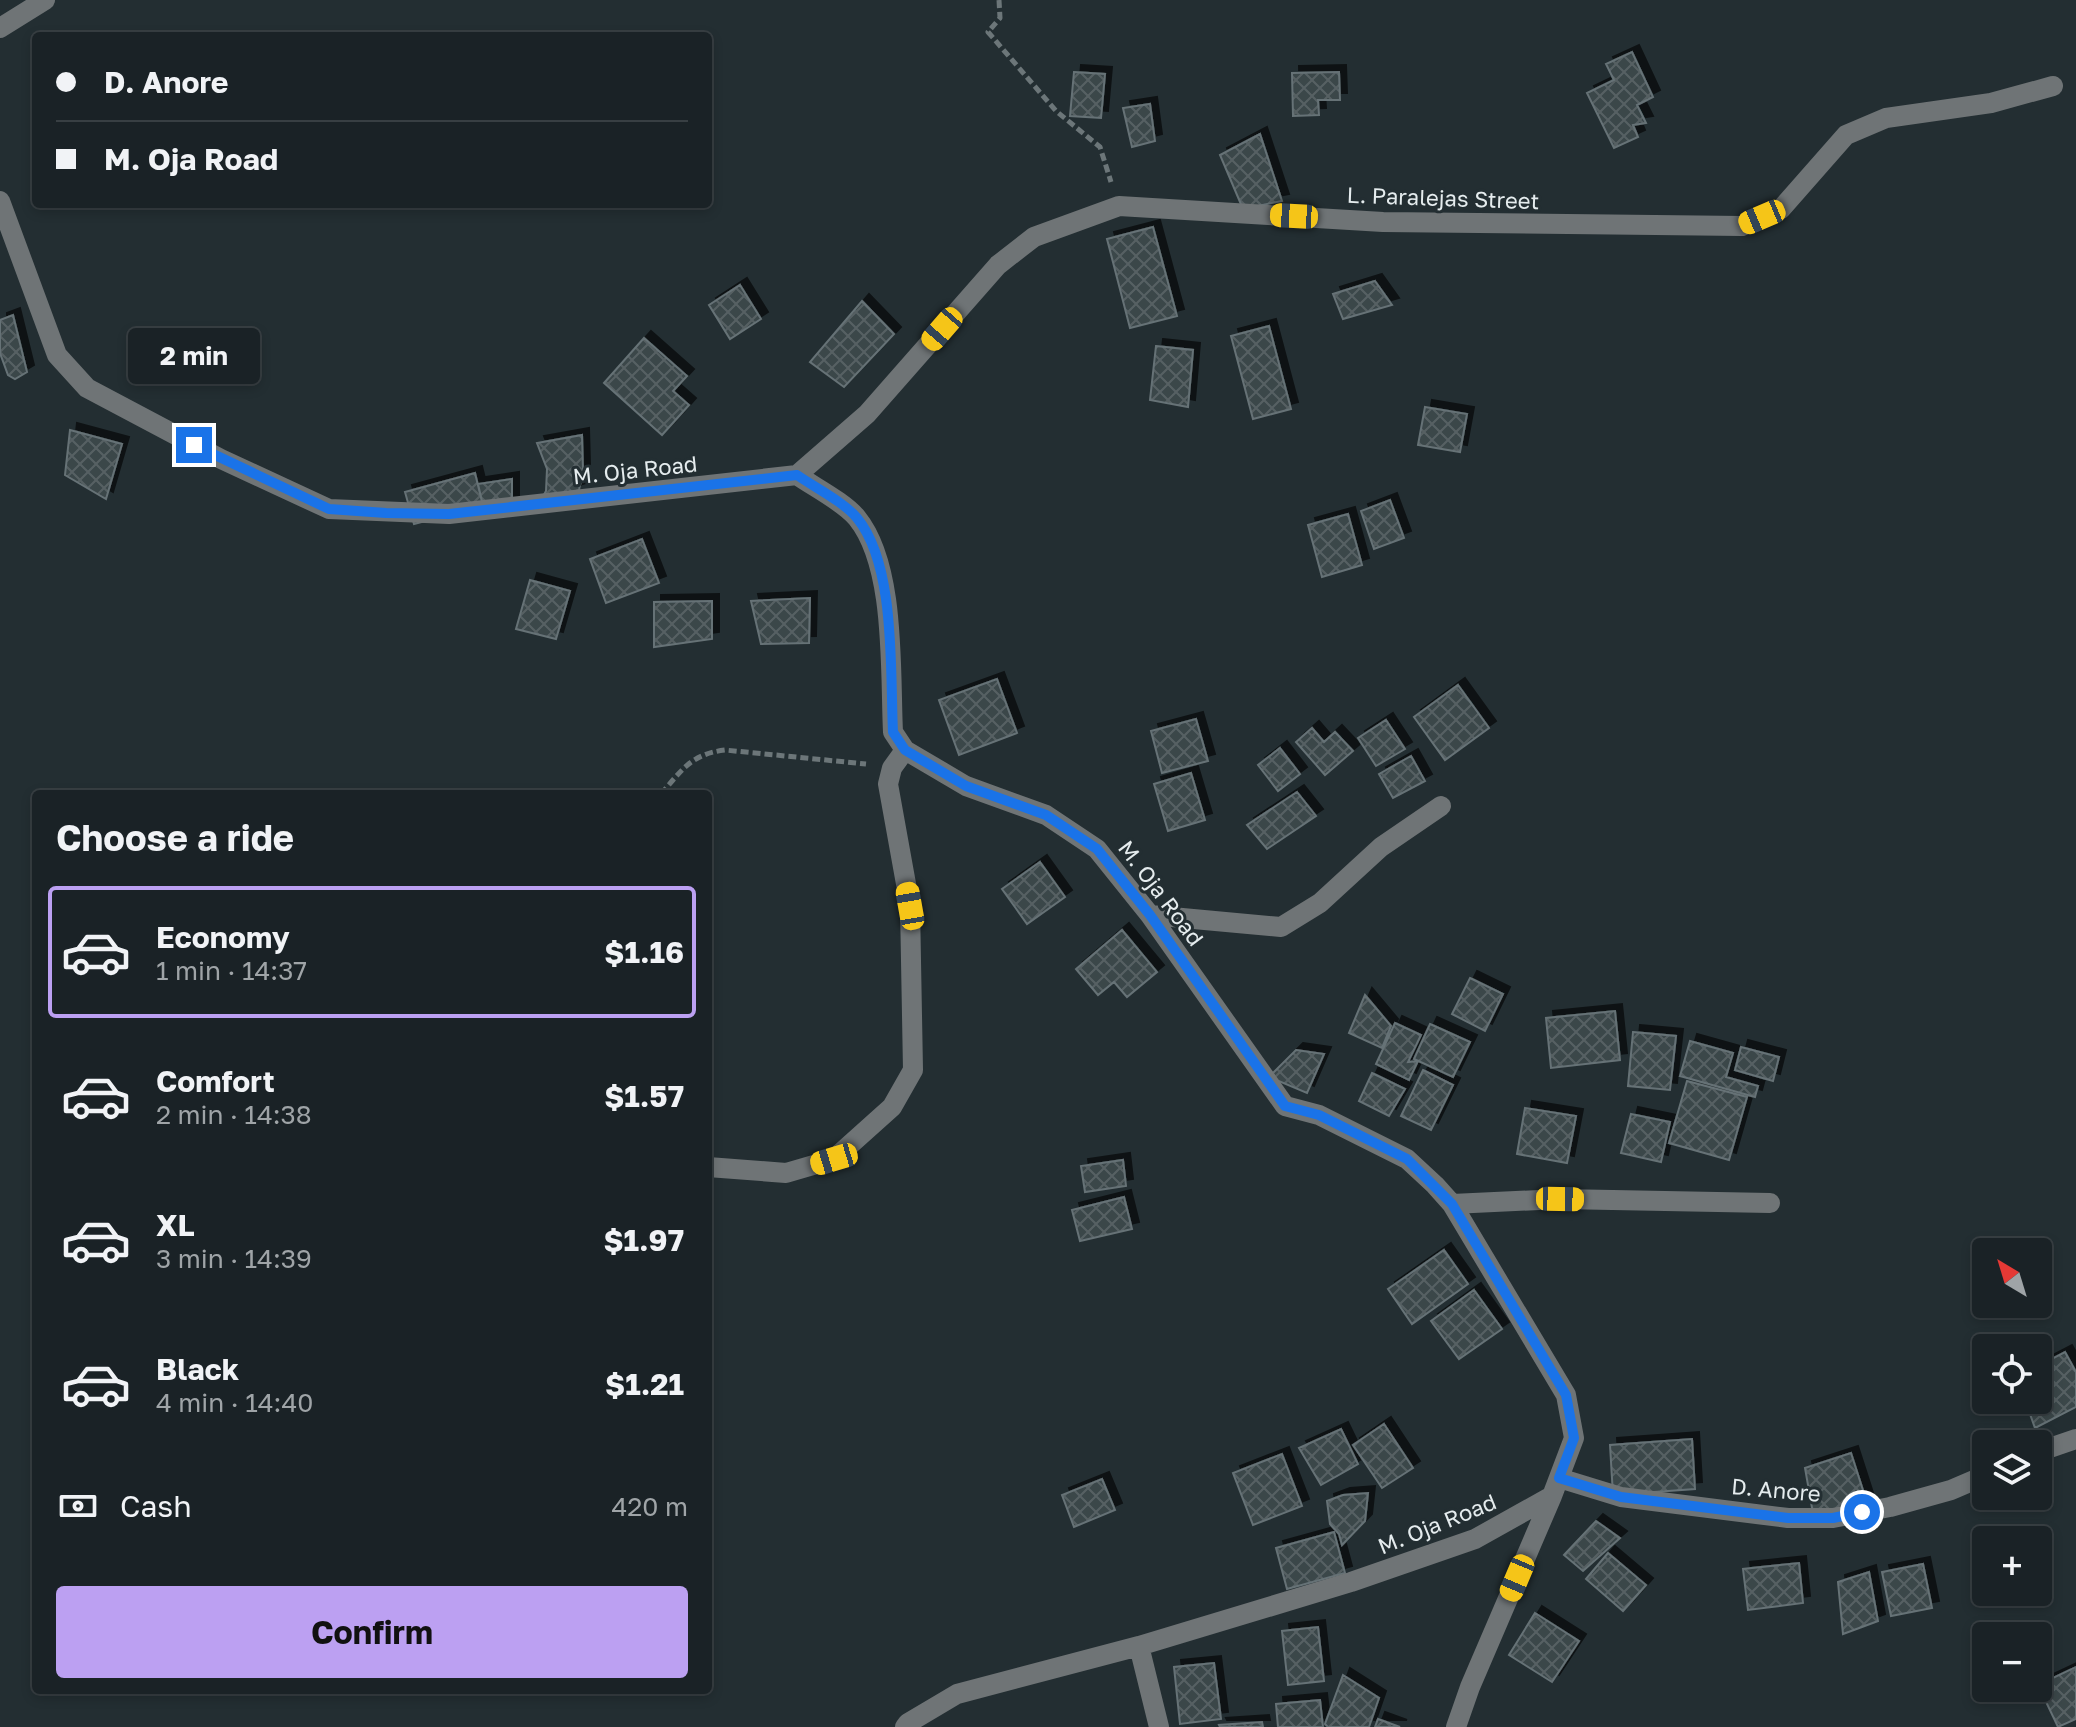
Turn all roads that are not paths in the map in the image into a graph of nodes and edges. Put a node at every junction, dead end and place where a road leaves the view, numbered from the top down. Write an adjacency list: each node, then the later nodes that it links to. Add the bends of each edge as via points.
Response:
1 (45, 0): 2 (street)
2 (23, 6): 3 (street)
3 (0, 28)
4 (2053, 86): 6 (street, L. Paralejas Street, via 1991,103 1886,118 1846,135 1781,209 1742,226 1383,222 1119,206 1034,237 998,265 867,414)
5 (0, 201): 6 (street, M. Oja Road, via 57,355 87,388 329,509 449,514)
6 (797, 475): 7 (street, via 856,517 872,544 885,584 893,732)
7 (905, 750): 9 (street, M. Oja Road, via 966,786 1046,815 1097,849); 10 (street, via 888,784 910,906 913,1070 892,1107 834,1159 786,1173)
8 (1441, 806): 9 (street, via 1381,847 1320,903 1281,927)
9 (1150, 915): 12 (street, M. Oja Road, via 1285,1106 1319,1115 1407,1159)
10 (712, 1167)
11 (1770, 1203): 12 (street, via 1560,1199)
12 (1452, 1204): 16 (street, M. Oja Road, via 1566,1395 1574,1438)
13 (2076, 1439): 14 (street)
14 (2052, 1447)
15 (1972, 1480): 16 (street, D. Anore, via 1890,1507 1833,1518 1788,1518)
16 (1556, 1487): 17 (street, M. Oja Road, via 1513,1519 1461,1544); 20 (street)
17 (1139, 1646): 18 (street, M. Oja Road, via 957,1694); 19 (street)
18 (905, 1727)
19 (1159, 1727)
20 (1456, 1727)

